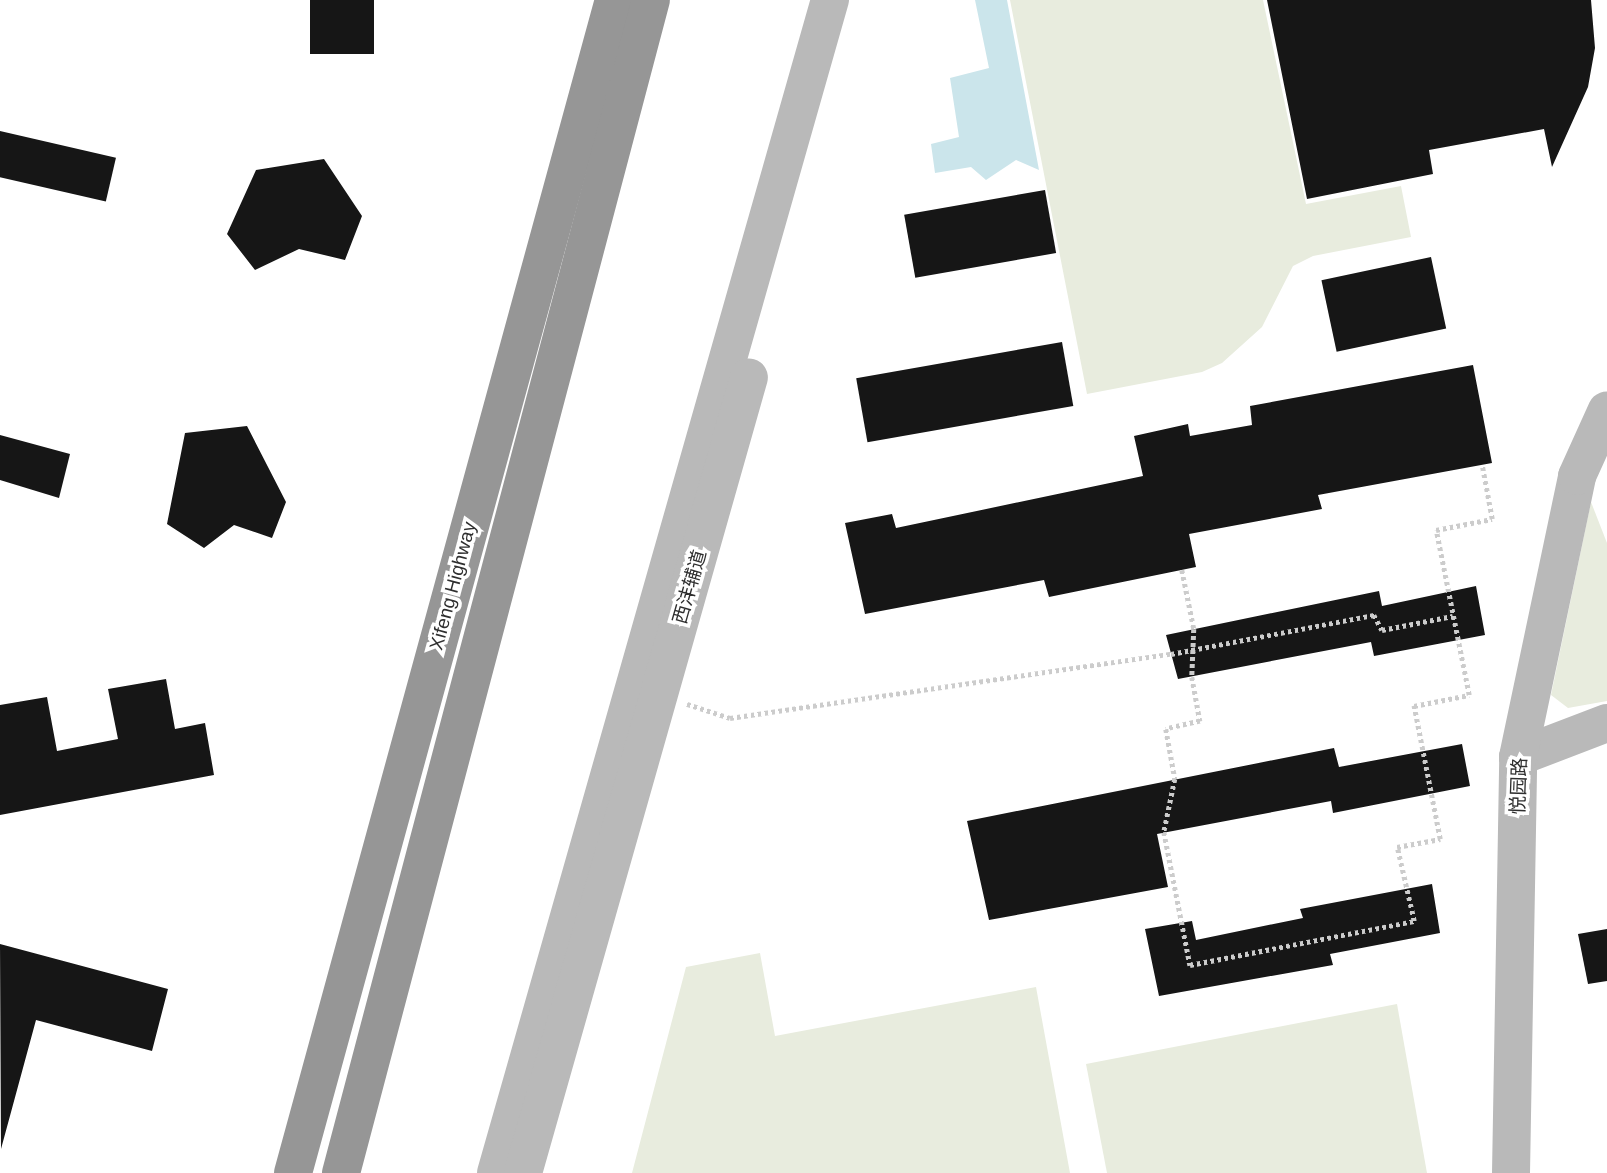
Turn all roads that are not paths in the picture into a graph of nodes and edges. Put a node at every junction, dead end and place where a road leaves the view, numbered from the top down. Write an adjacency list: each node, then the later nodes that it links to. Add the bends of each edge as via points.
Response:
1 (614, 0): 10 (highway, Xifeng Highway)
2 (651, 0): 11 (highway)
3 (830, 0): 8 (street, 西沣辅道)
4 (855, 0): 8 (street, 西沣辅道)
5 (1607, 410): 7 (street, 悦园路, via 1577,476)
6 (1607, 723): 7 (street)
7 (1518, 758): 12 (street, 悦园路)
8 (526, 1106): 9 (street, 西沣辅道)
9 (524, 1172)
10 (293, 1173)
11 (341, 1173)
12 (1511, 1173)

